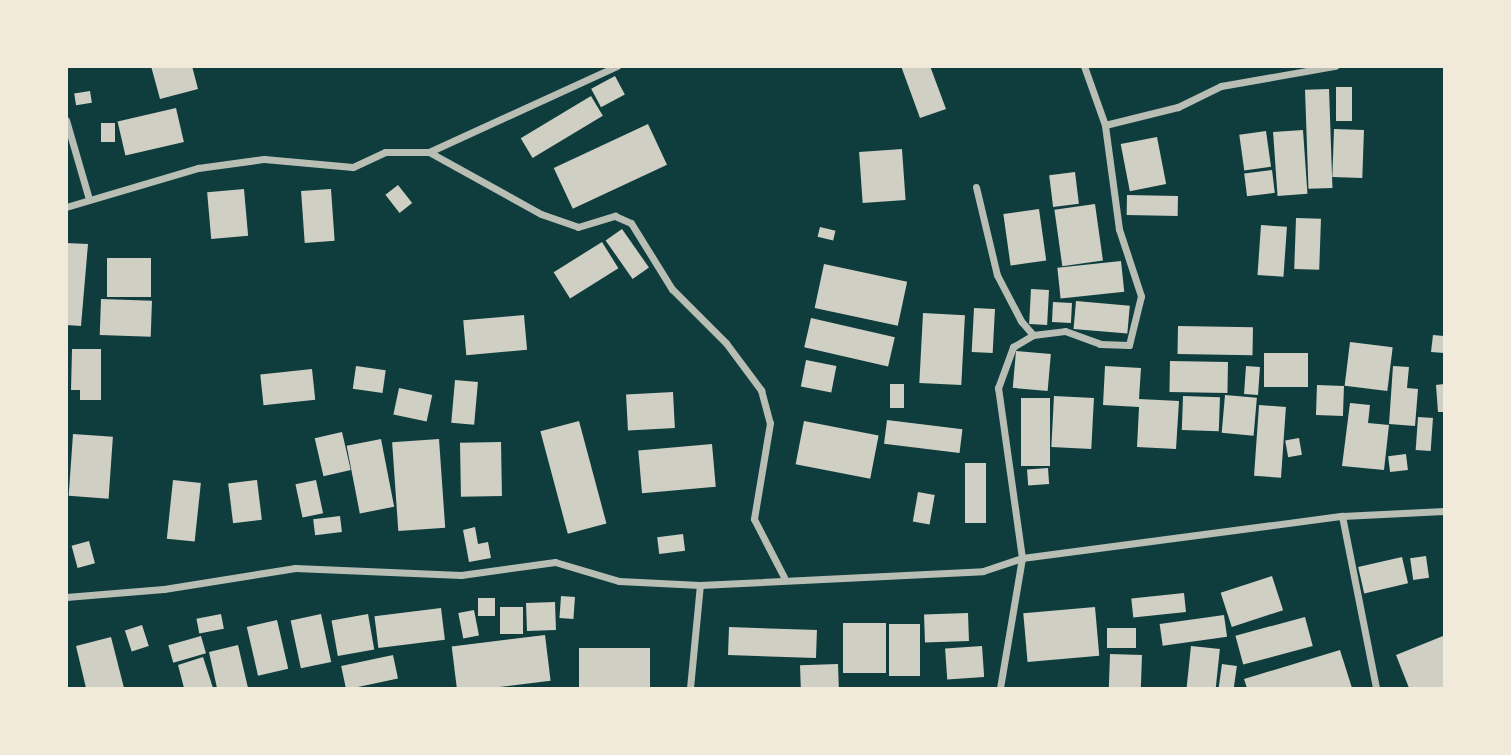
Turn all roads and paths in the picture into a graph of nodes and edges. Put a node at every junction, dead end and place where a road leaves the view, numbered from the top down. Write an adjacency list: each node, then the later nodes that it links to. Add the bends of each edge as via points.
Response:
1 (617, 66): 6 (street)
2 (1084, 66): 5 (street)
3 (1335, 66): 5 (street, via 1221,86 1178,107)
4 (66, 120): 8 (street)
5 (1105, 125): 10 (street, via 1119,229 1141,296 1129,345 1100,344 1065,331)
6 (429, 152): 8 (street, via 386,152 354,167 264,159 198,168); 14 (street, via 541,214 578,227 615,216 631,223 673,289 726,343 761,390 770,423 754,519)
7 (976, 187): 10 (street, via 997,275)
8 (89, 199): 9 (street)
9 (66, 207)
10 (1033, 335): 13 (street, via 1013,347 998,388)
11 (1444, 511): 12 (street)
12 (1342, 516): 13 (street); 19 (street)
13 (1022, 558): 14 (street, via 984,571); 18 (street)
14 (784, 578): 15 (street)
15 (700, 585): 16 (street, via 619,580 555,562 461,575 295,568 164,589); 17 (street)
16 (66, 597)
17 (690, 688)
18 (1000, 688)
19 (1376, 688)

